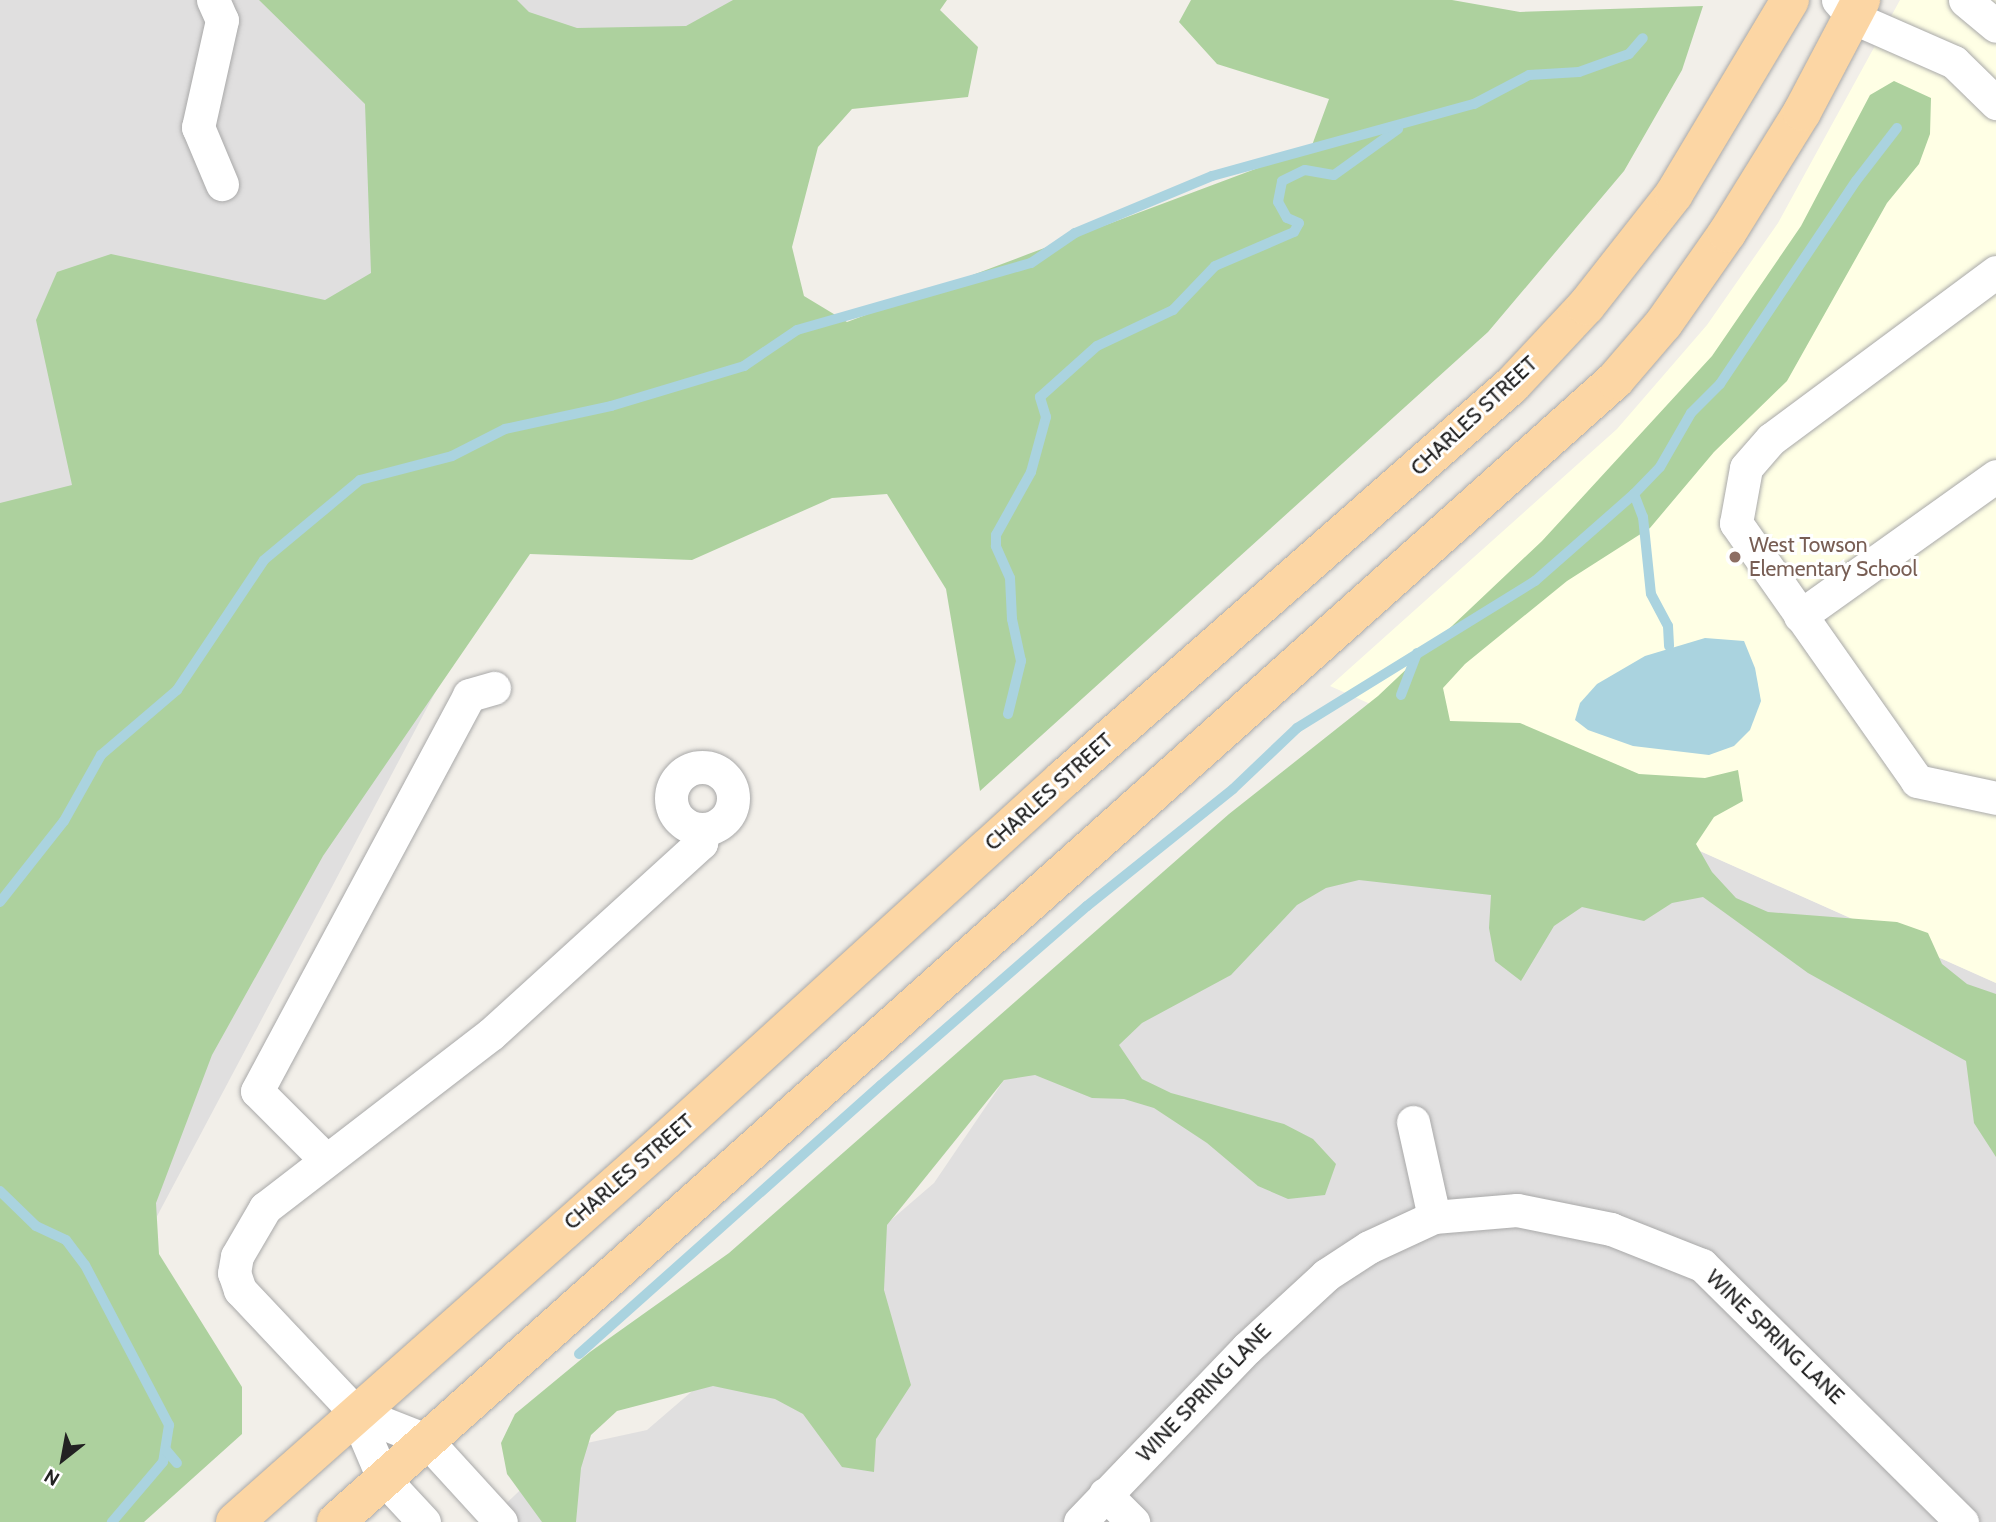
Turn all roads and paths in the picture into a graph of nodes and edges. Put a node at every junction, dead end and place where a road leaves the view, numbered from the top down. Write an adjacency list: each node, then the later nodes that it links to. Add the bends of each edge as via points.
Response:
1 (213, 0): 7 (street, via 222,19 198,127)
2 (1790, 0): 17 (main road, CHARLES STREET, via 1674,194 1586,306 1512,386 1063,779 665,1141)
3 (1965, 0): 5 (street)
4 (1851, 6): 6 (street, via 1954,62); 18 (main road, via 1727,233 1664,323 1615,380)
5 (1996, 26)
6 (1996, 103)
7 (222, 184)
8 (1996, 272): 10 (street, via 1771,439 1746,468 1736,523)
9 (1996, 477): 10 (street)
10 (1800, 616): 12 (street, via 1917,780)
11 (494, 688): 15 (street, via 469,695 257,1091)
12 (1996, 798)
13 (704, 828): 15 (street, via 701,842 491,1034)
14 (1413, 1122): 16 (street)
15 (325, 1160): 17 (street, via 265,1208 236,1256 234,1273 240,1290)
16 (1434, 1217): 20 (street, WINE SPRING LANE, via 1369,1247 1317,1282); 27 (street, WINE SPRING LANE, via 1517,1210 1563,1216 1659,1245 1702,1265)
17 (355, 1412): 18 (street); 19 (street); 21 (main road, CHARLES STREET)
18 (426, 1440): 19 (main road); 24 (street)
19 (383, 1478): 22 (main road); 23 (street)
20 (1104, 1494): 25 (street, WINE SPRING LANE); 26 (street)
21 (235, 1522)
22 (336, 1522)
23 (424, 1522)
24 (501, 1522)
25 (1080, 1522)
26 (1133, 1522)
27 (1962, 1522)

